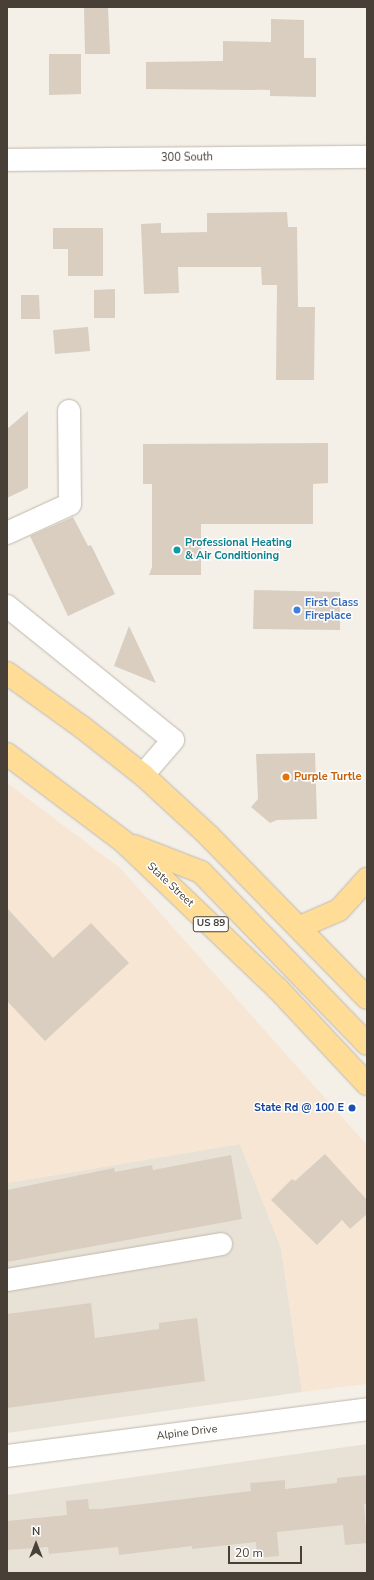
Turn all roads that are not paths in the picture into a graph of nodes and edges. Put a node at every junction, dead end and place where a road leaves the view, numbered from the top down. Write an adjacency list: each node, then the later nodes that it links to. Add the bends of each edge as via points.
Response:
1 (367, 157): 2 (street, 300 South)
2 (7, 160)
3 (69, 411): 4 (street, via 70,504)
4 (7, 533)
5 (7, 606): 8 (street, via 173,740)
6 (7, 673): 8 (main road, via 82,726)
7 (7, 754): 9 (main road, State Street / US 89)
8 (143, 776): 11 (main road, via 209,836)
9 (124, 842): 13 (main road, via 201,872); 14 (main road, State Street / US 89, via 278,989)
10 (367, 879): 11 (main road, via 339,910)
11 (300, 927): 12 (main road)
12 (367, 998)
13 (363, 1031)
14 (367, 1084)
15 (221, 1244): 16 (street)
16 (7, 1280)
17 (367, 1409): 18 (street, Alpine Drive)
18 (7, 1456)

